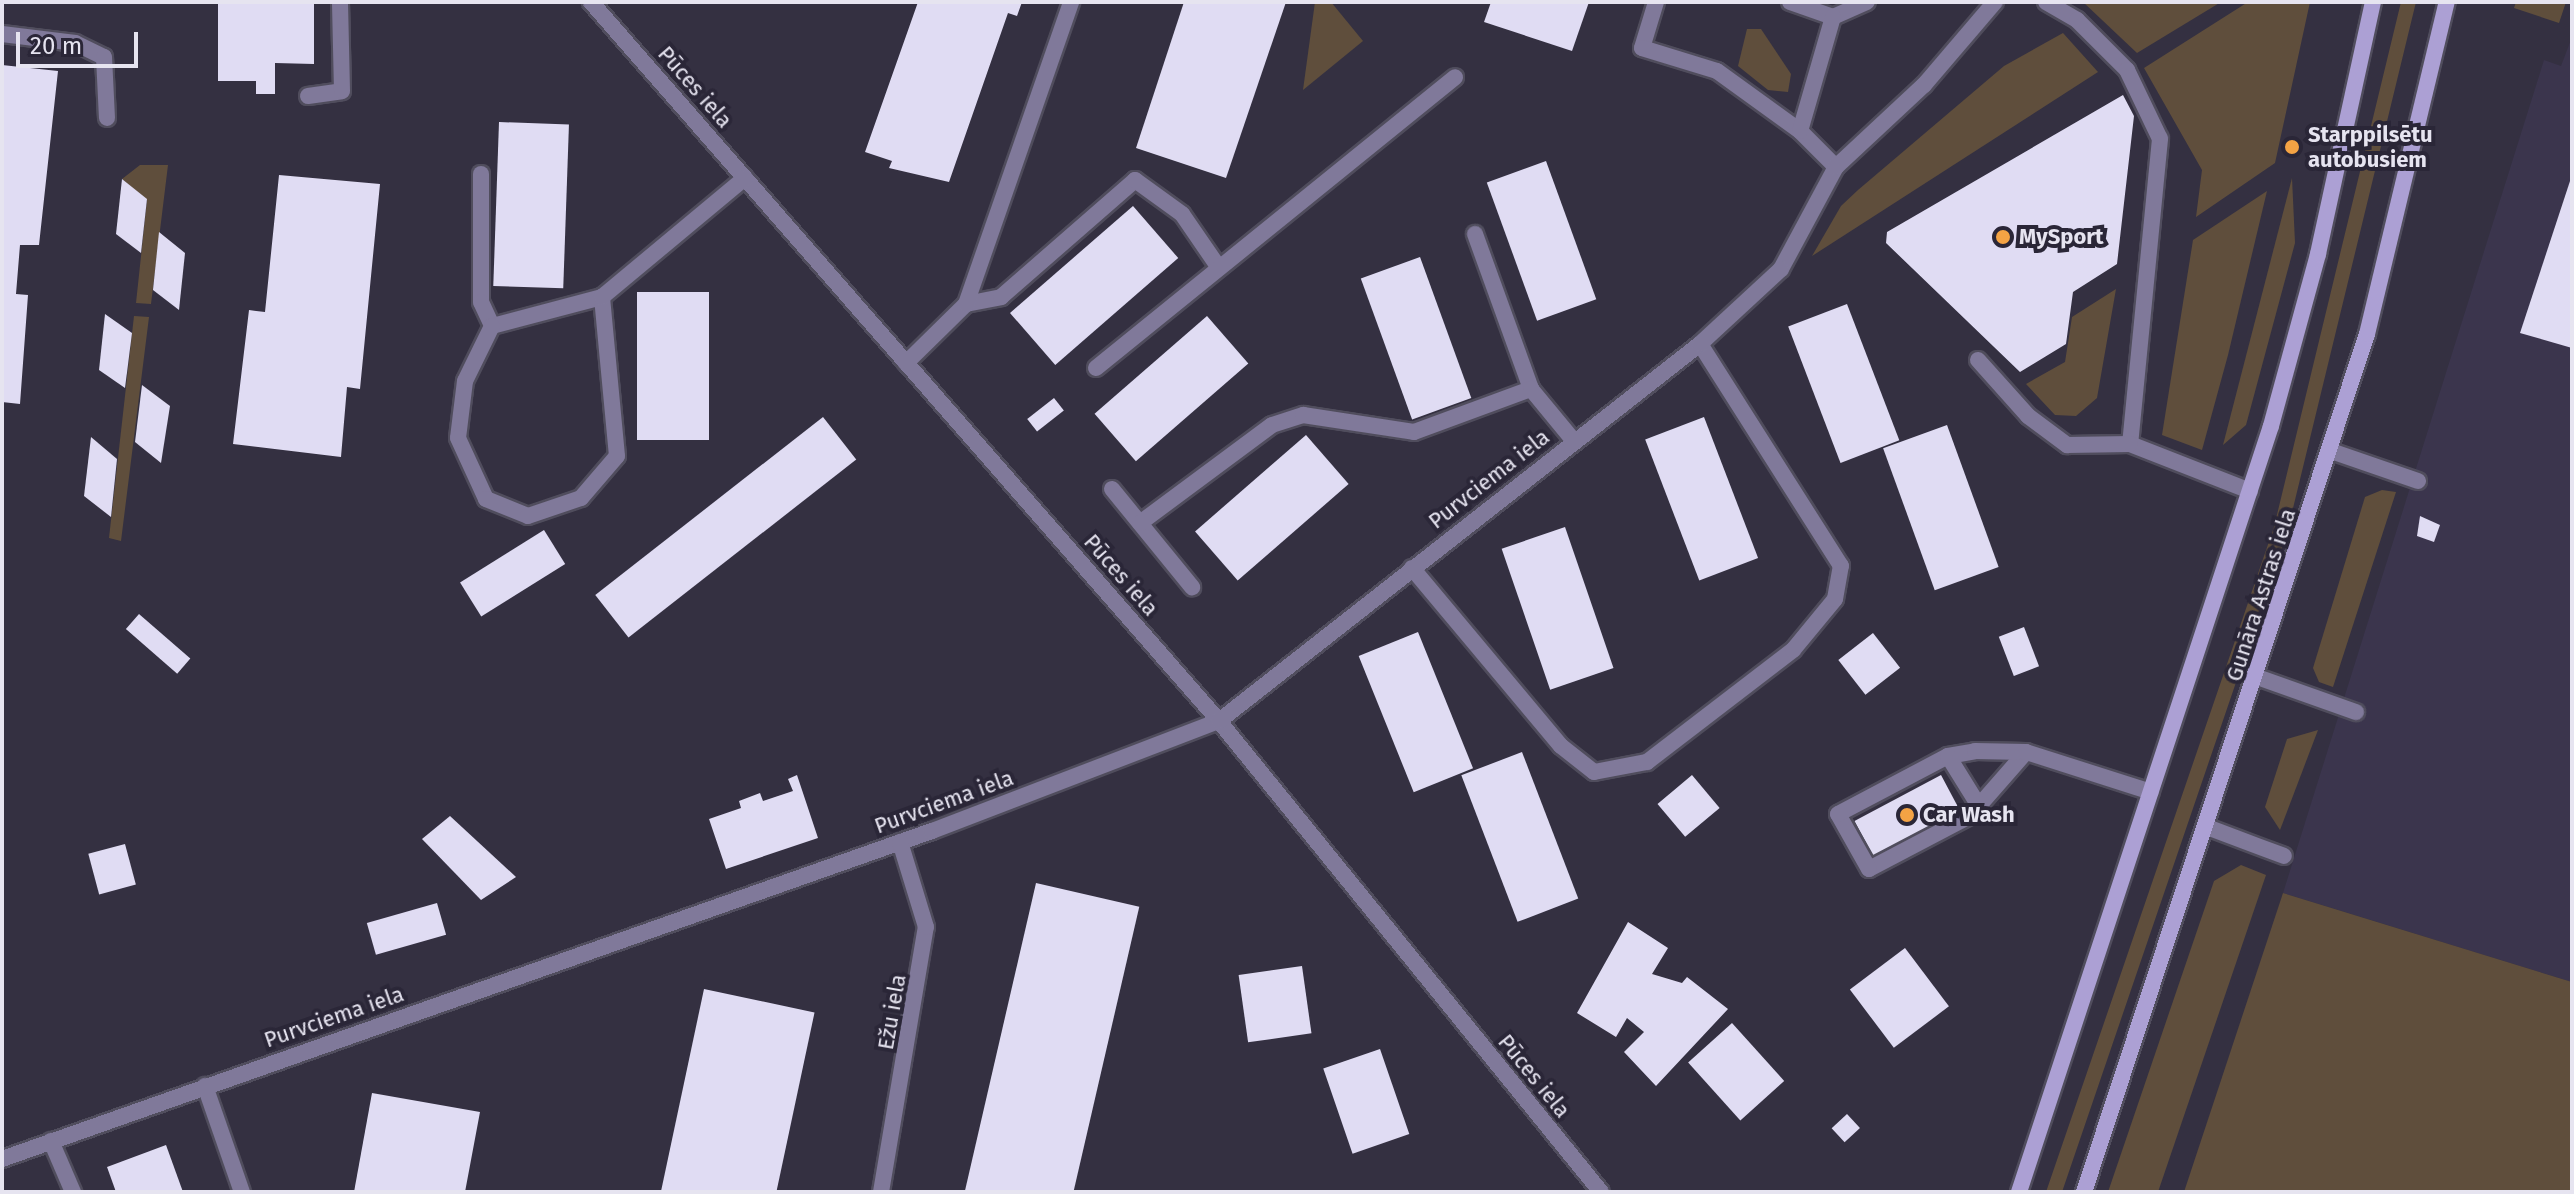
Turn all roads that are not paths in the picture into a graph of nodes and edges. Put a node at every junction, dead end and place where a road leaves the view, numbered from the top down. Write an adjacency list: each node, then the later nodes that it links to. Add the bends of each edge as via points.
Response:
1 (340, 2): 14 (street, via 342,91)
2 (591, 2): 19 (street, Pūces iela)
3 (1071, 2): 23 (street)
4 (1656, 2): 16 (street, via 1642,48 1717,71)
5 (1790, 2): 11 (street)
6 (1867, 2): 11 (street)
7 (1995, 2): 17 (street, Purvciema iela, via 1924,85)
8 (2046, 2): 31 (street, via 2077,20 2127,70 2160,139)
9 (2373, 2): 35 (main road, Gunāra Astras iela, via 2318,254)
10 (2447, 2): 32 (main road, Gunāra Astras iela, via 2367,334)
11 (1833, 17): 16 (street)
12 (2, 34): 15 (street, via 75,43 104,57)
13 (1455, 77): 21 (street)
14 (308, 96)
15 (107, 118)
16 (1800, 131): 17 (street)
17 (1836, 167): 25 (street, Purvciema iela, via 1781,269)
18 (481, 174): 24 (street, via 481,302)
19 (745, 178): 22 (street); 27 (street, Pūces iela)
20 (1475, 234): 29 (street)
21 (1217, 265): 23 (street, via 1182,214 1135,180 1001,297); 28 (street)
22 (602, 297): 24 (street); 24 (street, via 617,456 581,498 528,516 486,499 458,438 465,381)
23 (966, 304): 27 (street)
24 (492, 326)
25 (1700, 344): 30 (street, Purvciema iela); 37 (street, via 1841,566 1835,599 1793,650 1647,762 1594,772 1561,746)
26 (1978, 360): 31 (street, via 2028,416 2067,445)
27 (906, 363): 41 (street, Pūces iela)
28 (1096, 368)
29 (1531, 389): 30 (street); 36 (street, via 1414,432 1303,415 1272,425)
30 (1573, 440): 37 (street, Purvciema iela)
31 (2130, 444): 35 (street)
32 (2331, 451): 33 (street); 39 (main road, Gunāra Astras iela)
33 (2418, 481)
34 (1112, 489): 36 (street)
35 (2250, 491): 44 (main road, Gunāra Astras iela)
36 (1140, 523): 38 (street)
37 (1412, 568): 41 (street, Purvciema iela)
38 (1192, 587)
39 (2257, 677): 40 (street); 46 (main road, Gunāra Astras iela)
40 (2356, 712)
41 (1219, 721): 47 (street, Purvciema iela); 55 (street, Pūces iela)
42 (2026, 752): 43 (street); 44 (street); 45 (street)
43 (1948, 756): 45 (street); 45 (street, via 1838,814 1869,869)
44 (2151, 792): 56 (main road, Gunāra Astras iela)
45 (1979, 806)
46 (2207, 827): 48 (street); 57 (main road, Gunāra Astras iela)
47 (900, 842): 49 (street, Purvciema iela); 54 (street, Ežu iela, via 926,927)
48 (2284, 856)
49 (205, 1086): 50 (street, Purvciema iela); 53 (street)
50 (51, 1141): 51 (street, Purvciema iela); 52 (street)
51 (2, 1159)
52 (73, 1192)
53 (242, 1192)
54 (881, 1192)
55 (1601, 1192)
56 (2019, 1192)
57 (2084, 1192)

